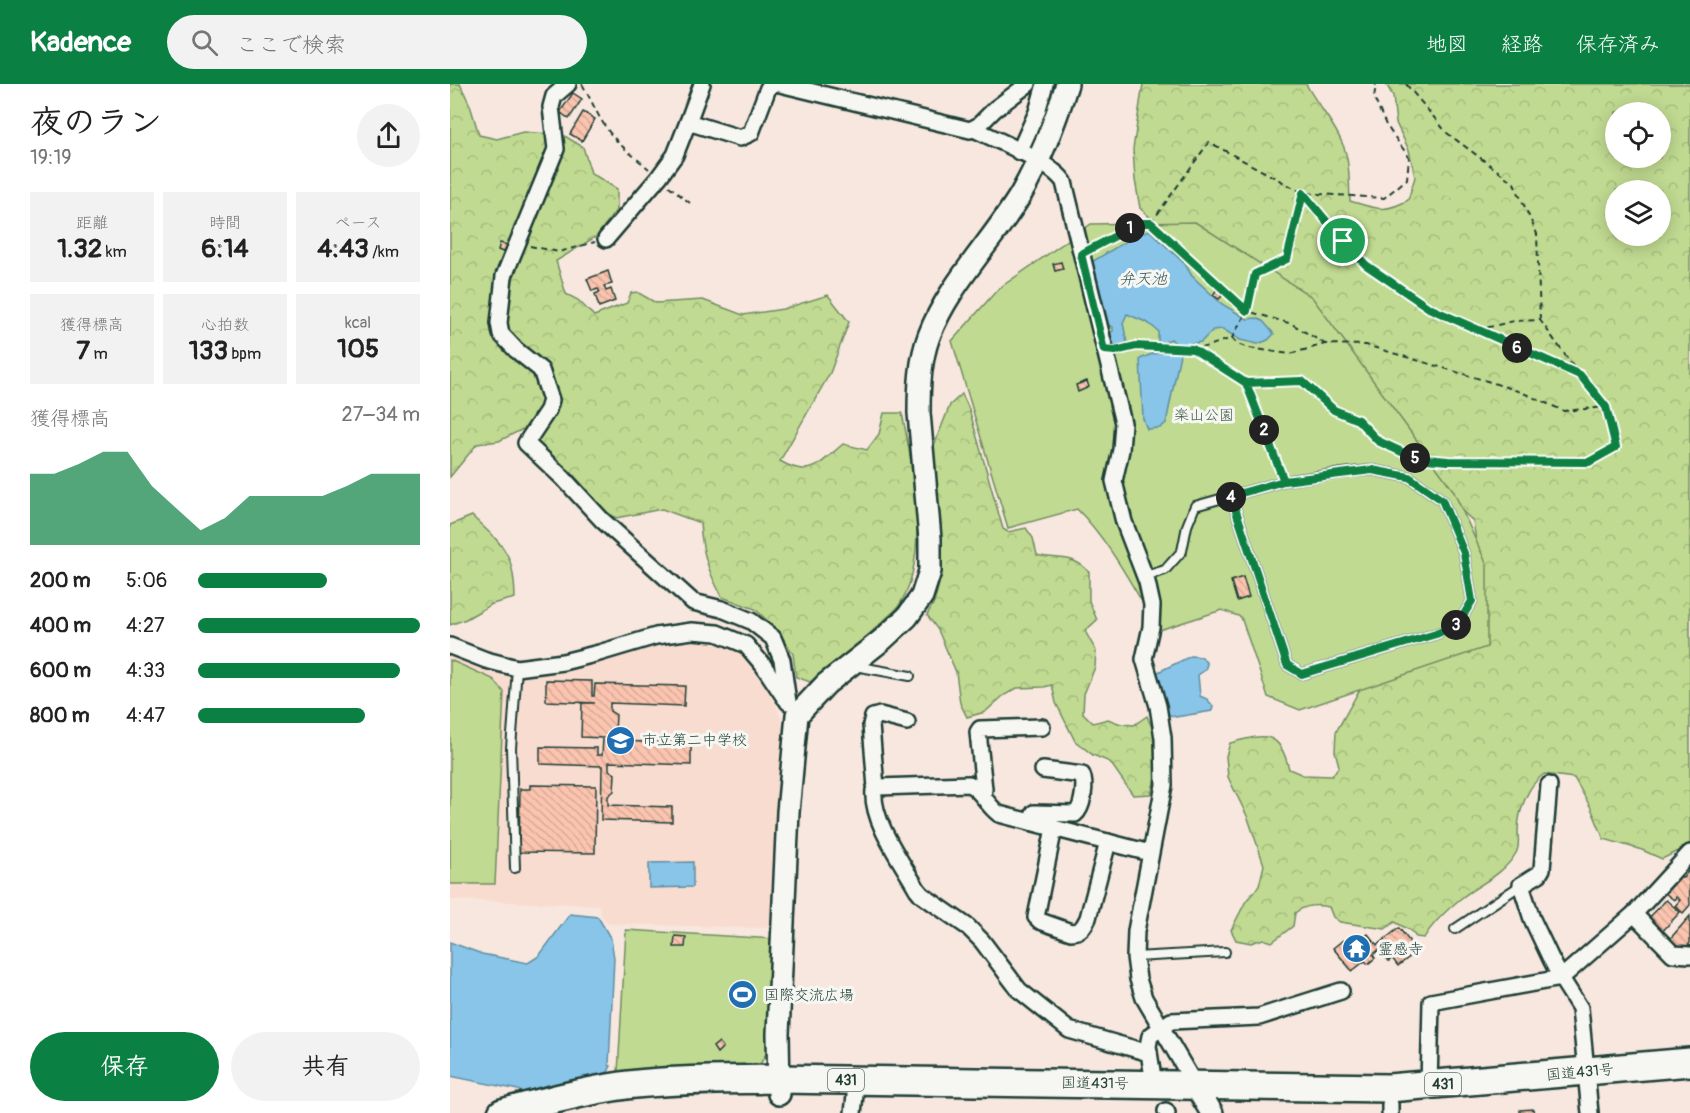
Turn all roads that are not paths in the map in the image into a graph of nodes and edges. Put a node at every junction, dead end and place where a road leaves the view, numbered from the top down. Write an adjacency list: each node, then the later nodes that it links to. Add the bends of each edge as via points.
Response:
1 (568, 84): 19 (street, via 555,96 551,107 556,148 504,276 501,334 541,370 550,400 548,410 526,443 602,520 693,602 751,621 773,638 782,660)
2 (702, 84): 8 (street)
3 (773, 84): 8 (street, via 751,133 740,138)
4 (780, 84): 9 (street, via 964,130)
5 (1028, 84): 9 (street)
6 (1045, 84): 10 (street)
7 (1067, 84): 11 (street)
8 (688, 122): 12 (street, via 675,155)
9 (974, 129): 10 (street)
10 (1019, 152): 11 (street)
11 (1038, 161): 14 (street, via 1064,182 1123,423 1114,481 1124,522); 16 (street, via 1011,209 948,299 924,354 919,413 930,571 922,596 907,617)
12 (606, 239)
13 (1231, 496): 13 (lane, via 1287,665 1302,674 1436,634 1458,624 1472,601 1464,553 1442,500 1409,477 1372,470 1284,481); 14 (lane, via 1196,506 1182,551 1165,570)
14 (1145, 576): 29 (street, via 1152,605 1144,659 1158,706 1164,785)
15 (450, 646): 17 (street)
16 (850, 665): 18 (lane); 19 (street)
17 (517, 668): 19 (street, via 572,660 656,636 692,631 717,633 746,645); 31 (lane, via 511,748)
18 (910, 676)
19 (792, 709): 45 (street)
20 (907, 723): 24 (street, via 880,715 873,717)
21 (1042, 727): 25 (street, via 980,729)
22 (1043, 770): 26 (street, via 1082,775 1080,809 1075,814 1034,813)
23 (1549, 785): 32 (street, via 1542,869)
24 (876, 788): 25 (street, via 962,782); 41 (street, via 878,816 917,889 975,934 1019,990 1069,1030)
25 (983, 795): 26 (street, via 987,805 999,814)
26 (1030, 822): 27 (street)
27 (1054, 828): 28 (street); 28 (street, via 1036,916 1071,932 1084,927 1088,918)
28 (1108, 842): 29 (street)
29 (1150, 853): 37 (street)
30 (1690, 853): 33 (street)
31 (515, 868)
32 (1521, 885): 34 (lane); 38 (street, via 1532,919)
33 (1634, 914): 36 (street, via 1673,954); 38 (street)
34 (1455, 929)
35 (1225, 952): 37 (lane)
36 (1690, 956)
37 (1135, 957): 40 (street, via 1144,998)
38 (1561, 978): 46 (street, via 1431,1002); 47 (street, via 1580,1008)
39 (1341, 991): 40 (street, via 1259,1017 1171,1021)
40 (1161, 1026): 41 (street, via 1150,1036); 48 (street)
41 (1149, 1053): 43 (street)
42 (1690, 1062): 47 (highway, 国道431号 / 431)
43 (1152, 1071)
44 (1690, 1078): 47 (highway, 国道431号 / 431)
45 (778, 1086): 48 (highway, 国道431号 / 431); 49 (highway, 国道431号 / 431); 51 (highway, 国道431号 / 431, via 687,1080 627,1085 567,1095); 52 (highway, 国道431号 / 431, via 641,1099)
46 (1429, 1086): 47 (highway, 国道431号 / 431); 48 (highway, 国道431号 / 431)
47 (1588, 1091): 50 (highway, 国道431号 / 431)
48 (1203, 1099): 49 (highway, 国道431号 / 431); 50 (highway, 国道431号 / 431)
49 (854, 1104)
50 (1390, 1108)
51 (502, 1113)
52 (566, 1113)

